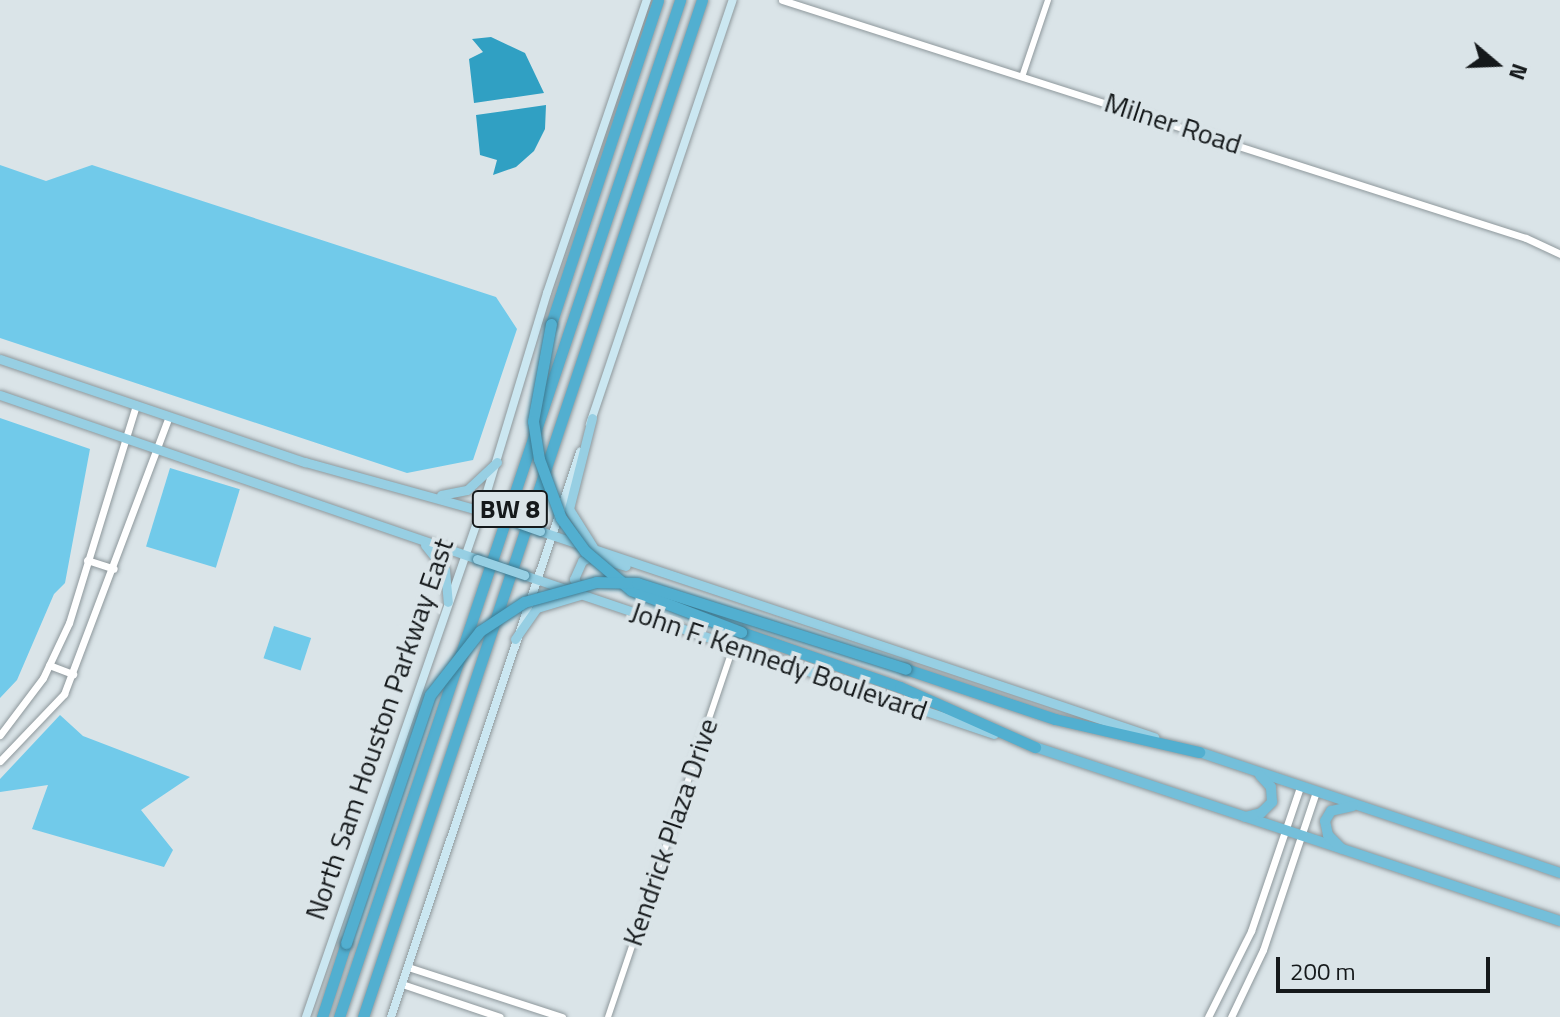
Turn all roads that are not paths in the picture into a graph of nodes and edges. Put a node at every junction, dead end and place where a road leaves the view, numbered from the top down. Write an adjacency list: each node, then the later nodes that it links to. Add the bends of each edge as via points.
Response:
1 (647, 0): 17 (main road, North Sam Houston Parkway East, via 544,302)
2 (658, 0): 35 (highway, bridge, via 551,324 533,421 539,459 561,518 585,551 631,590 913,692)
3 (680, 0): 56 (highway, North Sam Houston Parkway East / BW 8)
4 (702, 0): 57 (highway, BW 8)
5 (733, 0): 14 (main road)
6 (782, 0): 8 (street, Milner Road)
7 (1048, 0): 8 (street)
8 (1023, 74): 9 (street, Milner Road, via 1526,238)
9 (1560, 254)
10 (0, 359): 12 (main road, John F. Kennedy Boulevard)
11 (0, 395): 15 (main road, John F. Kennedy Boulevard)
12 (136, 405): 13 (main road, John F. Kennedy Boulevard); 15 (street)
13 (169, 416): 16 (street); 18 (main road, John F. Kennedy Boulevard, via 305,462)
14 (592, 418): 20 (main road); 22 (main road, via 569,509 579,532)
15 (125, 437): 16 (main road, John F. Kennedy Boulevard); 24 (street)
16 (158, 448): 21 (main road, John F. Kennedy Boulevard); 25 (street)
17 (497, 462): 18 (main road, via 467,490); 19 (main road, North Sam Houston Parkway East)
18 (435, 496): 19 (main road, John F. Kennedy Boulevard)
19 (481, 510): 20 (main road, John F. Kennedy Boulevard, bridge); 23 (main road, North Sam Houston Parkway East)
20 (545, 532): 22 (main road, John F. Kennedy Boulevard); 27 (main road)
21 (415, 539): 23 (main road, John F. Kennedy Boulevard); 29 (main road, via 442,562)
22 (599, 551): 26 (main road, John F. Kennedy Boulevard)
23 (464, 555): 27 (main road, John F. Kennedy Boulevard, bridge); 29 (main road, North Sam Houston Parkway East)
24 (87, 560): 25 (street); 32 (street, via 69,623)
25 (114, 569): 33 (street)
26 (668, 574): 28 (main road, via 591,556 582,561 574,579); 36 (main road, John F. Kennedy Boulevard)
27 (535, 578): 28 (main road, John F. Kennedy Boulevard); 30 (main road)
28 (583, 594): 30 (main road, via 537,608); 31 (main road, John F. Kennedy Boulevard)
29 (448, 602): 54 (main road, North Sam Houston Parkway East)
30 (515, 639): 51 (main road)
31 (733, 647): 35 (main road, John F. Kennedy Boulevard); 61 (street, Kendrick Plaza Drive)
32 (49, 665): 33 (street); 34 (street)
33 (73, 674): 37 (street, via 64,694)
34 (0, 735)
35 (1035, 747): 42 (highway, John F. Kennedy Boulevard)
36 (1199, 752): 38 (highway, John F. Kennedy Boulevard); 55 (highway, bridge, via 1055,719 637,583 596,582 524,602 480,631 430,695)
37 (0, 761)
38 (1260, 774): 39 (highway, John F. Kennedy Boulevard); 42 (highway, via 1271,787 1272,802 1261,813)
39 (1300, 787): 40 (highway, John F. Kennedy Boulevard); 43 (street)
40 (1316, 792): 41 (highway, John F. Kennedy Boulevard); 44 (street)
41 (1358, 806): 45 (highway, via 1339,807 1326,817 1328,835); 46 (highway, John F. Kennedy Boulevard)
42 (1243, 817): 43 (highway, John F. Kennedy Boulevard)
43 (1284, 831): 44 (highway, John F. Kennedy Boulevard); 50 (street)
44 (1301, 838): 45 (highway, John F. Kennedy Boulevard); 52 (street)
45 (1346, 853): 48 (highway, John F. Kennedy Boulevard)
46 (1559, 873)
47 (1560, 913): 48 (highway)
48 (1538, 916): 49 (highway, John F. Kennedy Boulevard)
49 (1560, 921)
50 (1237, 964): 52 (street); 62 (street)
51 (408, 967): 53 (main road); 60 (street)
52 (1255, 972): 63 (street)
53 (402, 984): 58 (main road); 59 (street)
54 (306, 1017)
55 (322, 1017)
56 (339, 1017)
57 (363, 1017)
58 (391, 1017)
59 (500, 1017)
60 (562, 1017)
61 (608, 1017)
62 (1208, 1017)
63 (1231, 1017)

